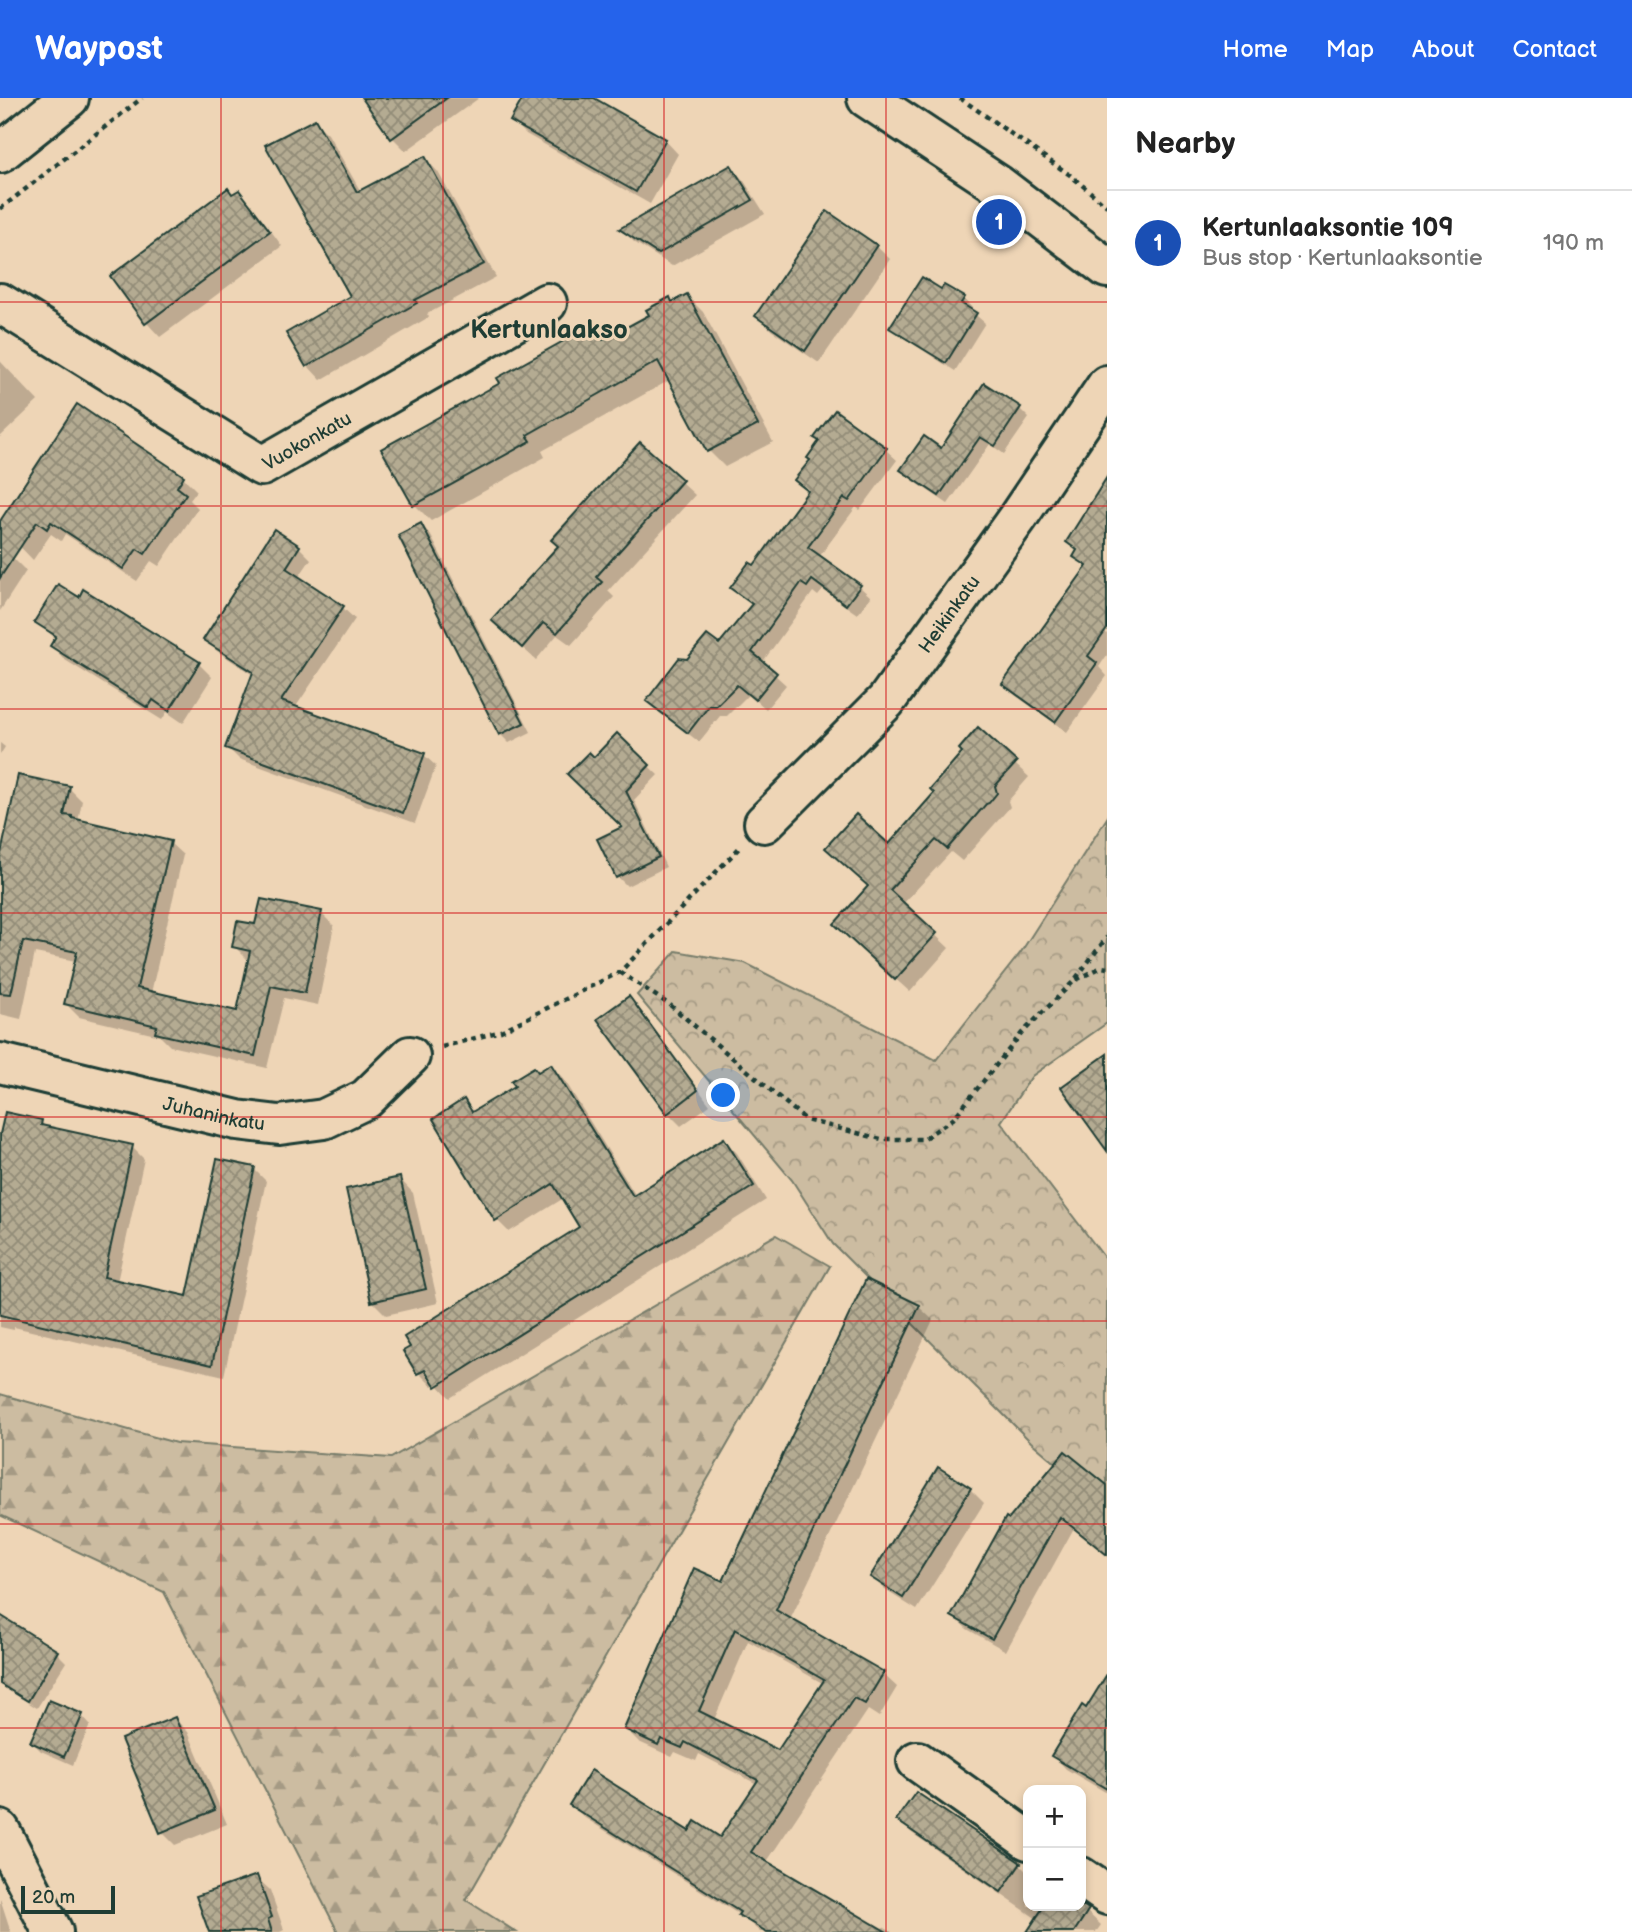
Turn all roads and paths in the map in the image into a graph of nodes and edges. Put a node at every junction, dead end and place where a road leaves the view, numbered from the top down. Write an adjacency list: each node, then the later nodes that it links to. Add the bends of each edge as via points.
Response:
1 (69, 98): 5 (street)
2 (142, 98): 7 (path)
3 (867, 98): 8 (street, via 997,184)
4 (960, 98): 6 (path)
5 (0, 153)
6 (1107, 206)
7 (0, 209)
8 (1107, 268)
9 (0, 303): 10 (street, Vuokonkatu, via 262,466)
10 (547, 303)
11 (1107, 385): 12 (street, Heikinkatu, via 886,701)
12 (764, 823): 15 (path)
13 (1107, 937): 16 (path)
14 (1107, 968): 16 (path)
15 (620, 972): 16 (path, via 670,1005 806,1120 881,1139 923,1139 953,1119 1022,1033); 17 (path, via 501,1031)
16 (1074, 981)
17 (410, 1056): 18 (street, Juhaninkatu, via 366,1100 324,1119 279,1125 237,1120)
18 (0, 1063)
19 (916, 1761): 21 (street)
20 (0, 1830): 24 (street)
21 (1023, 1836)
22 (1086, 1880): 23 (street)
23 (1107, 1895)
24 (52, 1932)

